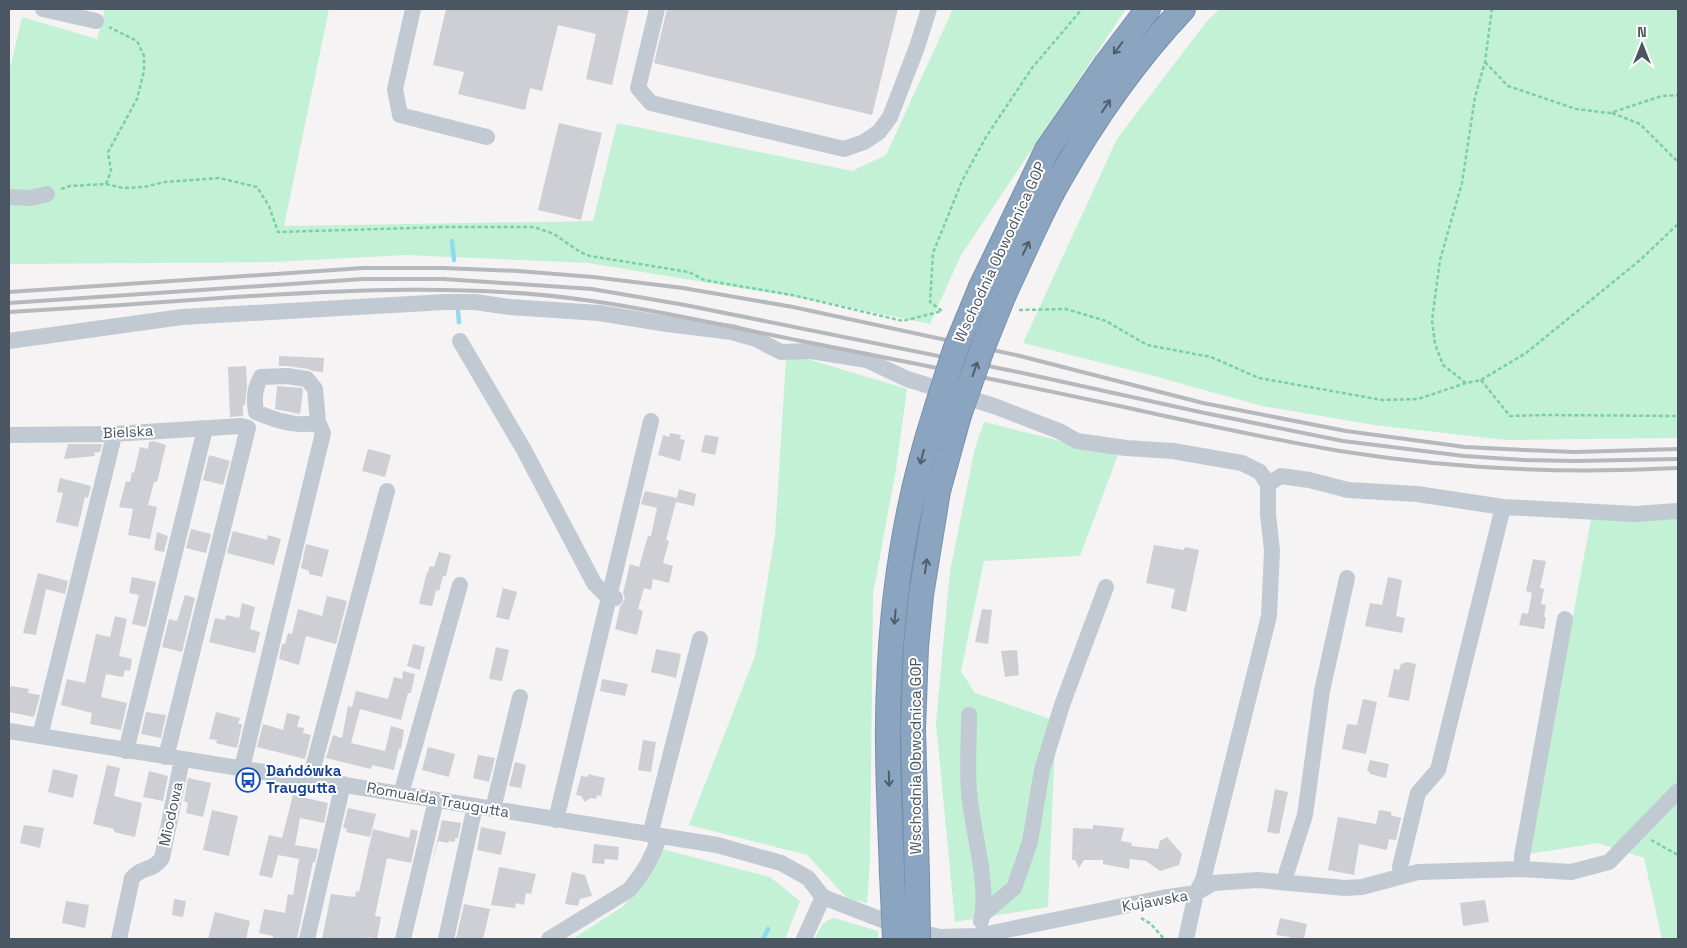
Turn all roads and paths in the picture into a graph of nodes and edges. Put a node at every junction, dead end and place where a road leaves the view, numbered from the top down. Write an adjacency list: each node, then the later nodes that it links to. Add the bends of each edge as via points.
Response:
1 (43, 9): 9 (street)
2 (413, 9): 13 (street, via 395,90 400,115)
3 (657, 9): 4 (street, via 638,88 651,103 844,149 879,132 890,117)
4 (929, 9)
5 (1082, 9): 15 (path, via 1032,68 986,137 962,181 933,253 930,302 942,311 903,321 792,294 704,280 689,272 590,256 554,234 534,227 278,232 269,206 257,187 218,178 164,182 144,187 123,188)
6 (1148, 9): 73 (highway, Wschodnia Obwodnica GOP, one-way to 73, bridge, via 1047,150 981,287 955,350 925,445 898,583 889,686)
7 (1183, 9): 19 (highway, Wschodnia Obwodnica GOP, one-way to 7, via 1057,183 1132,69)
8 (1492, 9): 10 (path)
9 (96, 21): 15 (path, via 137,41 144,56 137,99 108,152 111,171)
10 (1485, 62): 12 (path, via 1508,86 1576,109); 23 (path, via 1475,97 1462,183 1440,260 1432,320 1434,344 1443,365)
11 (1678, 95): 12 (path, via 1662,96)
12 (1610, 113): 14 (path, via 1640,124)
13 (487, 138)
14 (1678, 162)
15 (106, 184): 16 (path, via 70,186)
16 (47, 194): 17 (street, via 32,198)
17 (9, 197)
18 (1678, 224): 22 (path, via 1639,262 1526,353)
19 (1011, 301): 23 (path, via 1066,309 1106,321 1146,345 1211,357 1259,378 1382,400 1418,399); 74 (highway, Wschodnia Obwodnica GOP, one-way to 19, bridge, via 913,730 921,595 938,491 959,415 982,349)
20 (460, 341): 38 (street, via 524,450 594,583)
21 (9, 342): 31 (street, via 182,317 445,302 599,313 732,332 756,339 781,352 811,351 867,360 907,379 994,406 1077,441 1173,451 1242,463 1260,472)
22 (1481, 380): 23 (path); 24 (path, via 1510,416)
23 (1466, 383)
24 (1678, 416)
25 (651, 421): 38 (street)
26 (318, 422): 47 (street, via 323,434)
27 (203, 428): 28 (street, Bielska); 29 (street, Bielska); 45 (street)
28 (248, 428): 46 (street, Miodowa)
29 (113, 434): 30 (street, Bielska); 44 (street)
30 (9, 435)
31 (1268, 484): 33 (street, via 1281,476 1348,490 1417,494); 62 (street, via 1272,550 1269,616 1203,880)
32 (387, 491): 48 (street)
33 (1503, 506): 34 (street, via 1635,514); 60 (street, via 1438,770 1418,793 1400,867)
34 (1678, 510)
35 (1347, 578): 61 (street, via 1322,692 1305,816)
36 (460, 585): 51 (street)
37 (1106, 587): 64 (street, via 1062,705 1042,770 1030,842 1014,888)
38 (612, 598): 55 (street)
39 (1565, 619): 59 (street, via 1523,847)
40 (700, 639): 57 (street)
41 (520, 697): 54 (street)
42 (968, 715): 64 (street, via 968,792 982,883)
43 (9, 731): 44 (street, Romualda Traugutta)
44 (40, 736): 45 (street, Romualda Traugutta)
45 (126, 751): 46 (street, Romualda Traugutta)
46 (174, 758): 47 (street, Romualda Traugutta); 67 (street, Miodowa, via 162,858 156,866 137,872 132,878)
47 (242, 768): 48 (street, Romualda Traugutta)
48 (310, 779): 49 (street, Romualda Traugutta)
49 (343, 784): 51 (street, Romualda Traugutta); 68 (street)
50 (1678, 791): 56 (street, Kujawska)
51 (401, 794): 52 (street, Romualda Traugutta)
52 (436, 800): 53 (street, Romualda Traugutta); 69 (street)
53 (475, 806): 54 (street, Romualda Traugutta); 70 (street)
54 (493, 809): 55 (street, Romualda Traugutta)
55 (556, 820): 57 (street, Romualda Traugutta)
56 (1638, 832): 58 (path); 59 (street, Kujawska, via 1608,862 1571,872)
57 (654, 836): 63 (street, Romualda Traugutta, via 717,844 781,863 808,878); 71 (street, via 657,844 629,890)
58 (1678, 855)
59 (1522, 869): 60 (street, Kujawska, via 1418,872)
60 (1401, 876): 61 (street, Kujawska, via 1345,888)
61 (1285, 882): 62 (street, Kujawska, via 1213,883)
62 (1196, 893): 66 (street, Kujawska); 76 (street)
63 (823, 897): 66 (street, Kujawska, via 909,930 940,937); 72 (street)
64 (983, 914): 66 (street)
65 (1139, 917): 75 (path, via 1151,924)
66 (977, 936)
67 (119, 939)
68 (307, 939)
69 (403, 939)
70 (446, 939)
71 (549, 939)
72 (804, 939)
73 (895, 939)
74 (918, 939)
75 (1164, 939)
76 (1186, 939)

